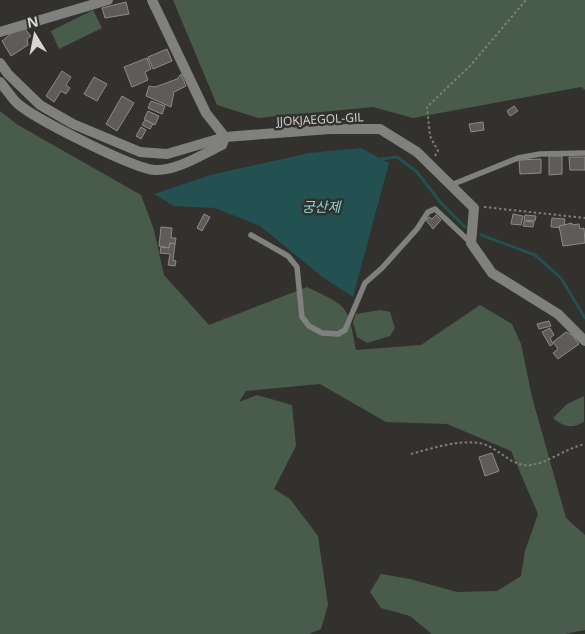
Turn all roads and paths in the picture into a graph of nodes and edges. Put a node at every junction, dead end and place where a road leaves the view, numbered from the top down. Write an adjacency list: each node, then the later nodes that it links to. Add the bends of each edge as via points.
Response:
1 (108, 0): 4 (street)
2 (152, 0): 7 (street, via 206,112)
3 (526, 0): 9 (path, via 470,66 427,107 430,136 438,152)
4 (0, 32)
5 (0, 63): 7 (street, JJOKJAEGOL-GIL, via 40,105 73,124 140,152 167,154)
6 (0, 82): 7 (street, via 18,104 37,116 118,157 154,170 181,164 222,144)
7 (226, 137): 9 (street, JJOKJAEGOL-GIL, via 330,129 380,129)
8 (585, 153): 10 (lane, via 518,158)
9 (429, 162): 10 (street, JJOKJAEGOL-GIL)
10 (451, 185): 11 (street, JJOKJAEGOL-GIL)
11 (474, 208): 12 (path, via 486,206); 14 (street)
12 (585, 218)
13 (251, 235): 14 (lane, via 288,256 297,267 302,317 308,326 330,334 345,330 364,283 382,268 428,212 435,209)
14 (471, 243): 15 (street, via 492,274 558,314)
15 (585, 341)
16 (585, 444): 17 (path, via 531,466 512,461 480,443 460,443)
17 (411, 454)

